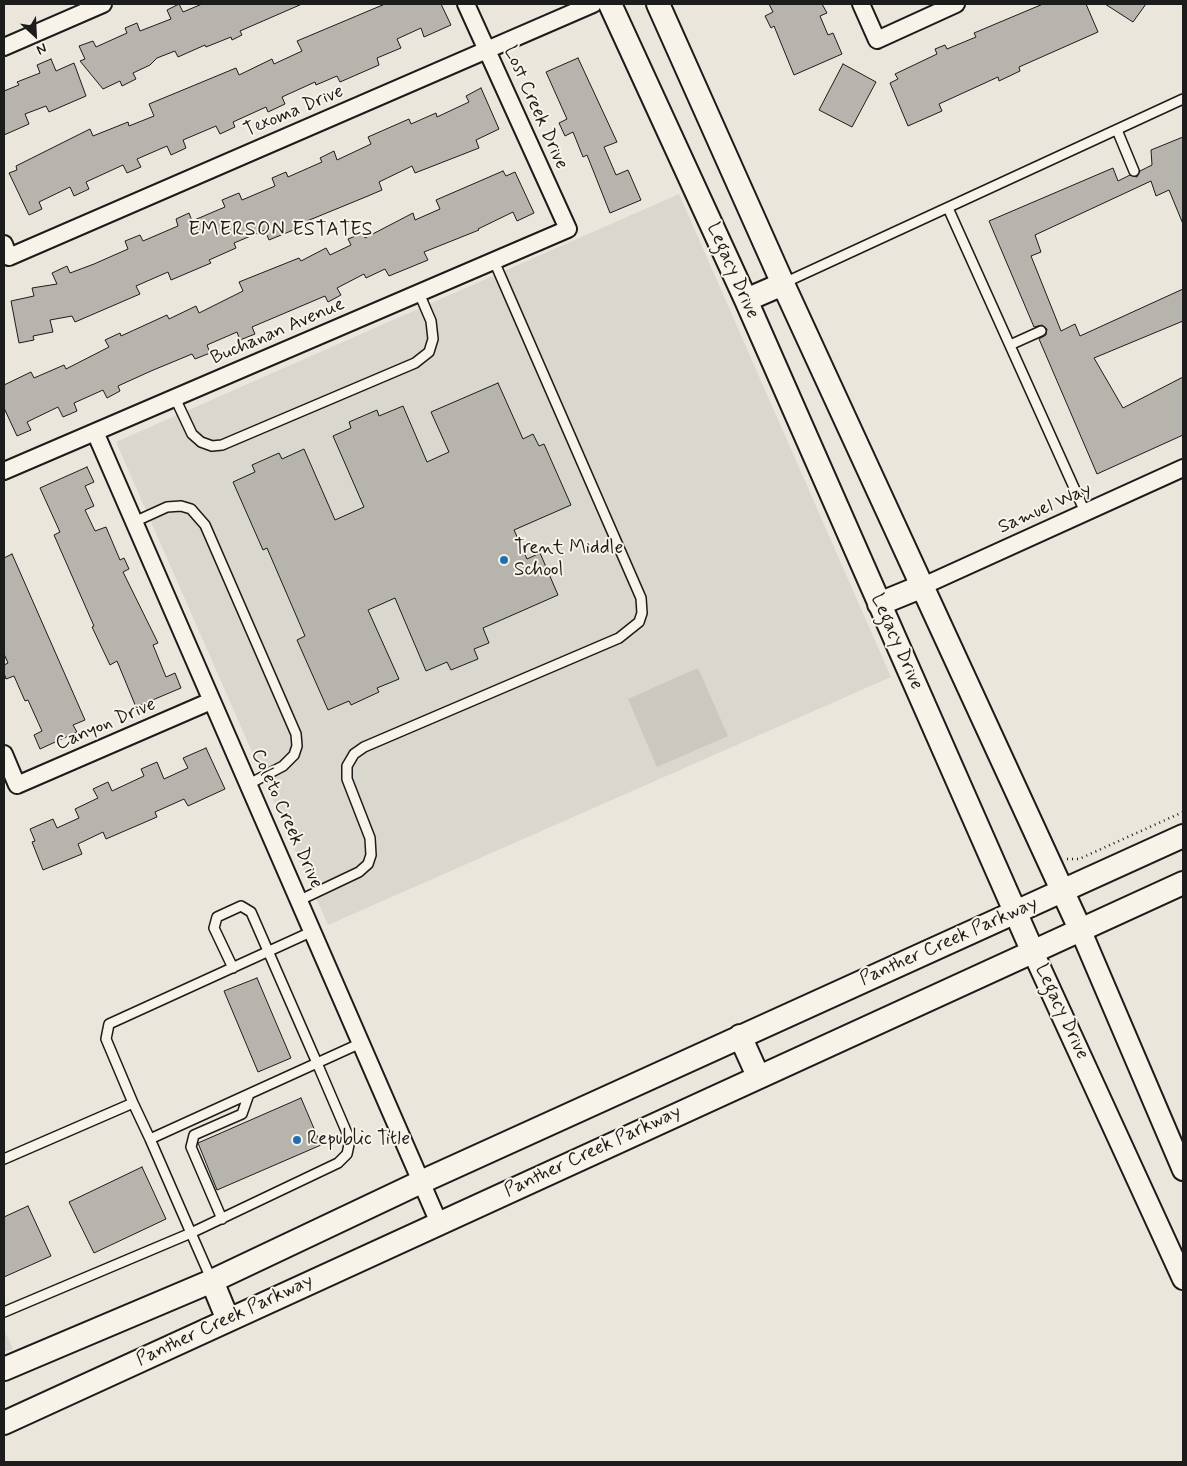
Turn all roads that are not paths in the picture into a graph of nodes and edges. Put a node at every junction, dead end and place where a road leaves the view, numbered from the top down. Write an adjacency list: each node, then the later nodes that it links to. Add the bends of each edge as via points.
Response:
1 (104, 4): 8 (street)
2 (466, 4): 9 (street, Lost Creek Drive)
3 (593, 4): 9 (street, Texoma Drive)
4 (610, 4): 19 (main road, Legacy Drive)
5 (658, 4): 17 (main road)
6 (861, 4): 7 (street, via 877,40)
7 (956, 4)
8 (4, 47)
9 (487, 51): 14 (street, Lost Creek Drive); 15 (street, Texoma Drive)
10 (1183, 99): 11 (lane)
11 (1117, 130): 12 (lane); 13 (lane)
12 (1134, 171)
13 (948, 208): 17 (lane); 21 (lane)
14 (568, 229): 16 (street, Buchanan Avenue)
15 (6, 250)
16 (494, 261): 18 (street, Buchanan Avenue); 36 (lane, via 641,598 642,613 639,622 619,638 354,754 347,766 347,779 370,838 372,855 359,872)
17 (783, 284): 19 (main road); 28 (main road)
18 (419, 292): 22 (street, Buchanan Avenue); 22 (lane, via 431,321 433,339 429,352 415,363 222,445 201,442 192,434)
19 (746, 300): 29 (main road, Legacy Drive)
20 (1041, 331): 21 (lane)
21 (1010, 345): 26 (lane)
22 (175, 398): 23 (street, Buchanan Avenue)
23 (95, 432): 25 (street, Buchanan Avenue); 27 (street, Coleto Creek Drive)
24 (1183, 468): 26 (street, Samuel Way)
25 (4, 471)
26 (1086, 512): 28 (street, Samuel Way)
27 (134, 522): 30 (street, Coleto Creek Drive); 32 (lane, via 167,507 180,506 191,509 205,525 296,734 294,755 283,766)
28 (923, 586): 29 (main road); 35 (main road)
29 (879, 604): 37 (main road, Legacy Drive)
30 (211, 701): 31 (street, Canyon Drive, via 17,785); 32 (street, Coleto Creek Drive)
31 (4, 754)
32 (249, 784): 36 (street, Coleto Creek Drive)
33 (1183, 836): 35 (main road, Panther Creek Parkway)
34 (1183, 883): 38 (main road, Panther Creek Parkway)
35 (1062, 890): 37 (main road, Panther Creek Parkway); 38 (main road)
36 (300, 900): 39 (street, Coleto Creek Drive)
37 (1015, 912): 40 (main road, Legacy Drive); 43 (main road, Panther Creek Parkway)
38 (1080, 928): 40 (main road, Panther Creek Parkway); 51 (street)
39 (313, 932): 41 (lane); 44 (street, Coleto Creek Drive)
40 (1032, 950): 46 (main road, Panther Creek Parkway); 56 (street, Legacy Drive)
41 (268, 952): 42 (lane); 42 (lane, via 251,912 241,906 217,917 214,928); 45 (lane)
42 (233, 968): 48 (lane, via 109,1024 106,1039)
43 (740, 1036): 46 (main road); 52 (main road, Panther Creek Parkway)
44 (361, 1043): 45 (lane); 52 (street, Coleto Creek Drive)
45 (317, 1063): 47 (lane); 53 (lane, via 350,1140 347,1154 338,1163)
46 (758, 1076): 54 (main road, Panther Creek Parkway)
47 (249, 1094): 49 (lane); 53 (lane, via 242,1114 194,1135 191,1147)
48 (133, 1103): 49 (lane); 50 (lane)
49 (150, 1139): 55 (lane)
50 (4, 1159)
51 (1183, 1170)
52 (421, 1182): 54 (street, Coleto Creek Drive); 57 (main road, Panther Creek Parkway)
53 (222, 1219): 55 (lane)
54 (439, 1223): 59 (main road, Panther Creek Parkway)
55 (192, 1233): 57 (lane); 58 (lane)
56 (1183, 1279)
57 (212, 1281): 59 (main road); 60 (main road, Panther Creek Parkway)
58 (4, 1312)
59 (228, 1320): 61 (main road, Panther Creek Parkway)
60 (7, 1366)
61 (4, 1423)

